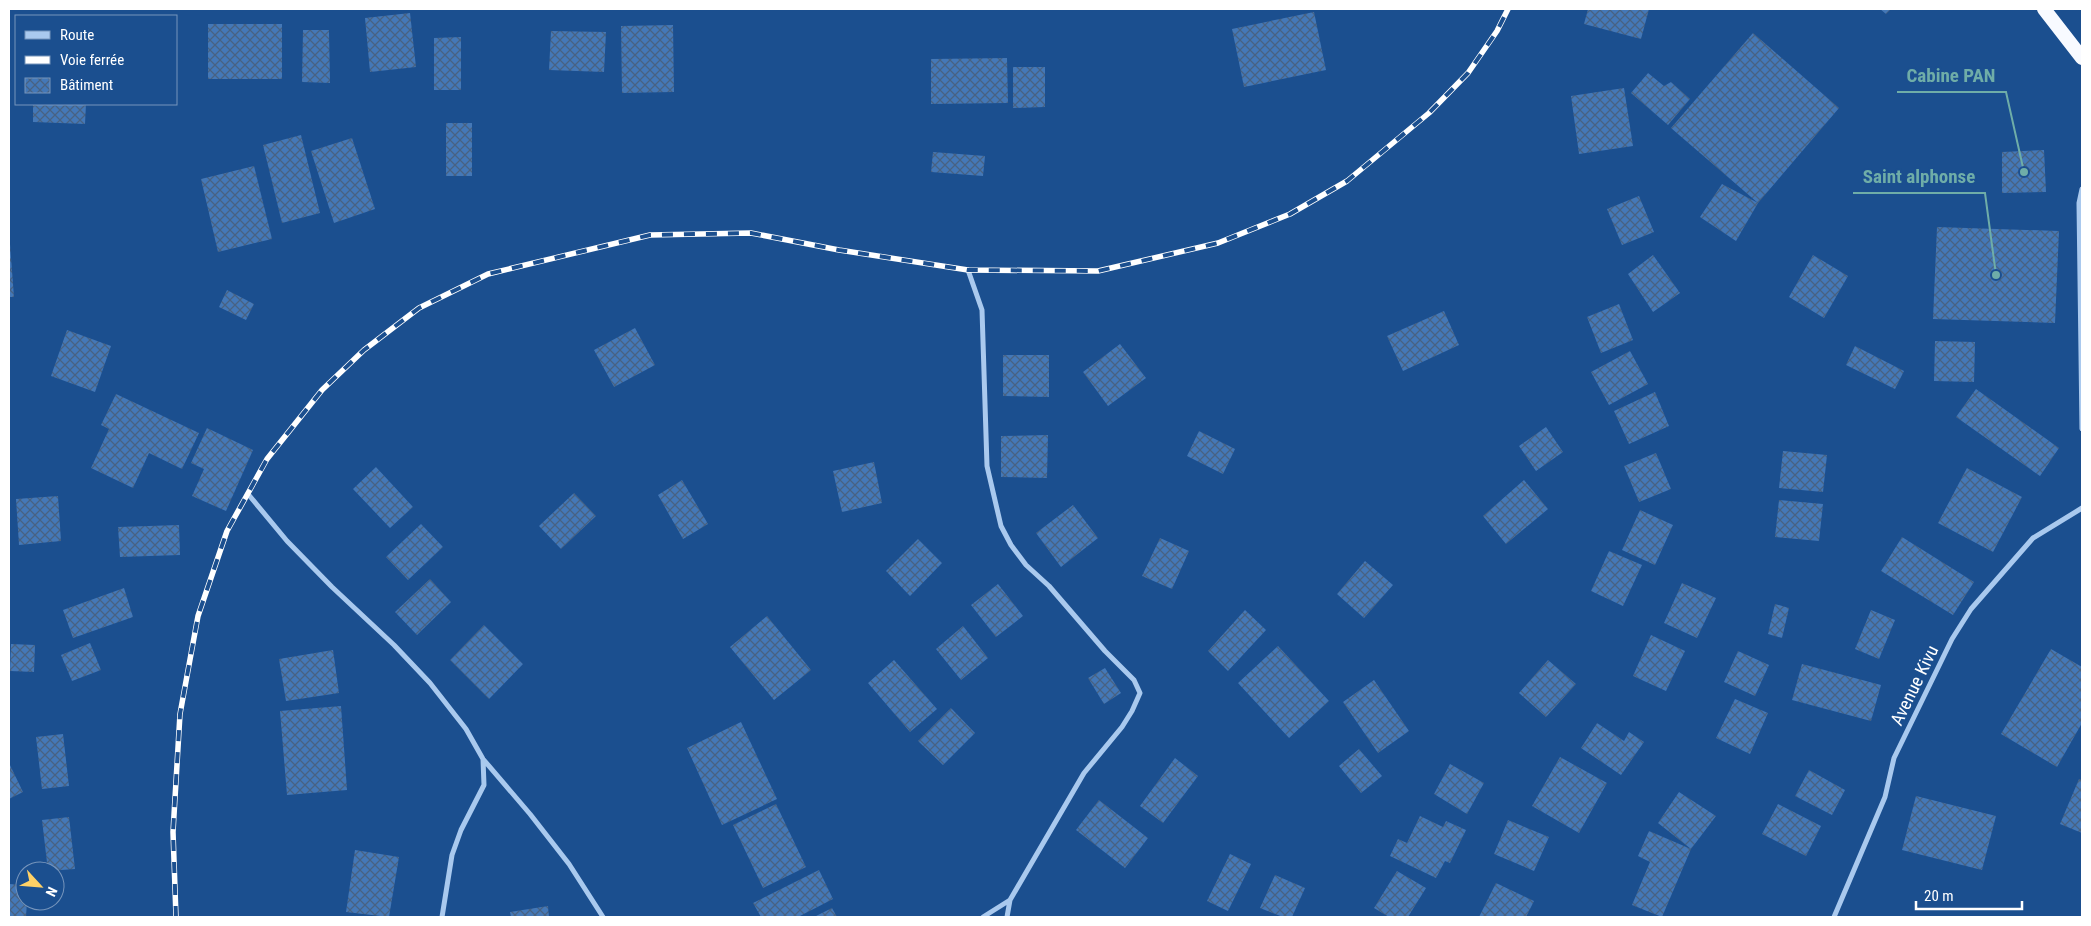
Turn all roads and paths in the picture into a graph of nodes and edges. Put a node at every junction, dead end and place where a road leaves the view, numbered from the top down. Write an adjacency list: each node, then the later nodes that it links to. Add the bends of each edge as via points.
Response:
1 (2044, 9): 2 (highway)
2 (2082, 58)
3 (2082, 189): 5 (street, via 2079,203)
4 (968, 270): 9 (street, via 982,310 987,466 1001,526 1026,565 1134,680 1140,693 1122,727 1084,773)
5 (2082, 429)
6 (248, 494): 8 (street, via 286,541 430,683 466,729)
7 (2082, 508): 14 (street, Avenue Kivu, via 2033,538 1971,609 1952,639 1894,758 1885,797)
8 (483, 759): 10 (street, via 484,785 452,855); 11 (street, via 569,864)
9 (1010, 900): 12 (street); 13 (street)
10 (442, 917)
11 (603, 917)
12 (983, 917)
13 (1007, 917)
14 (1834, 917)

